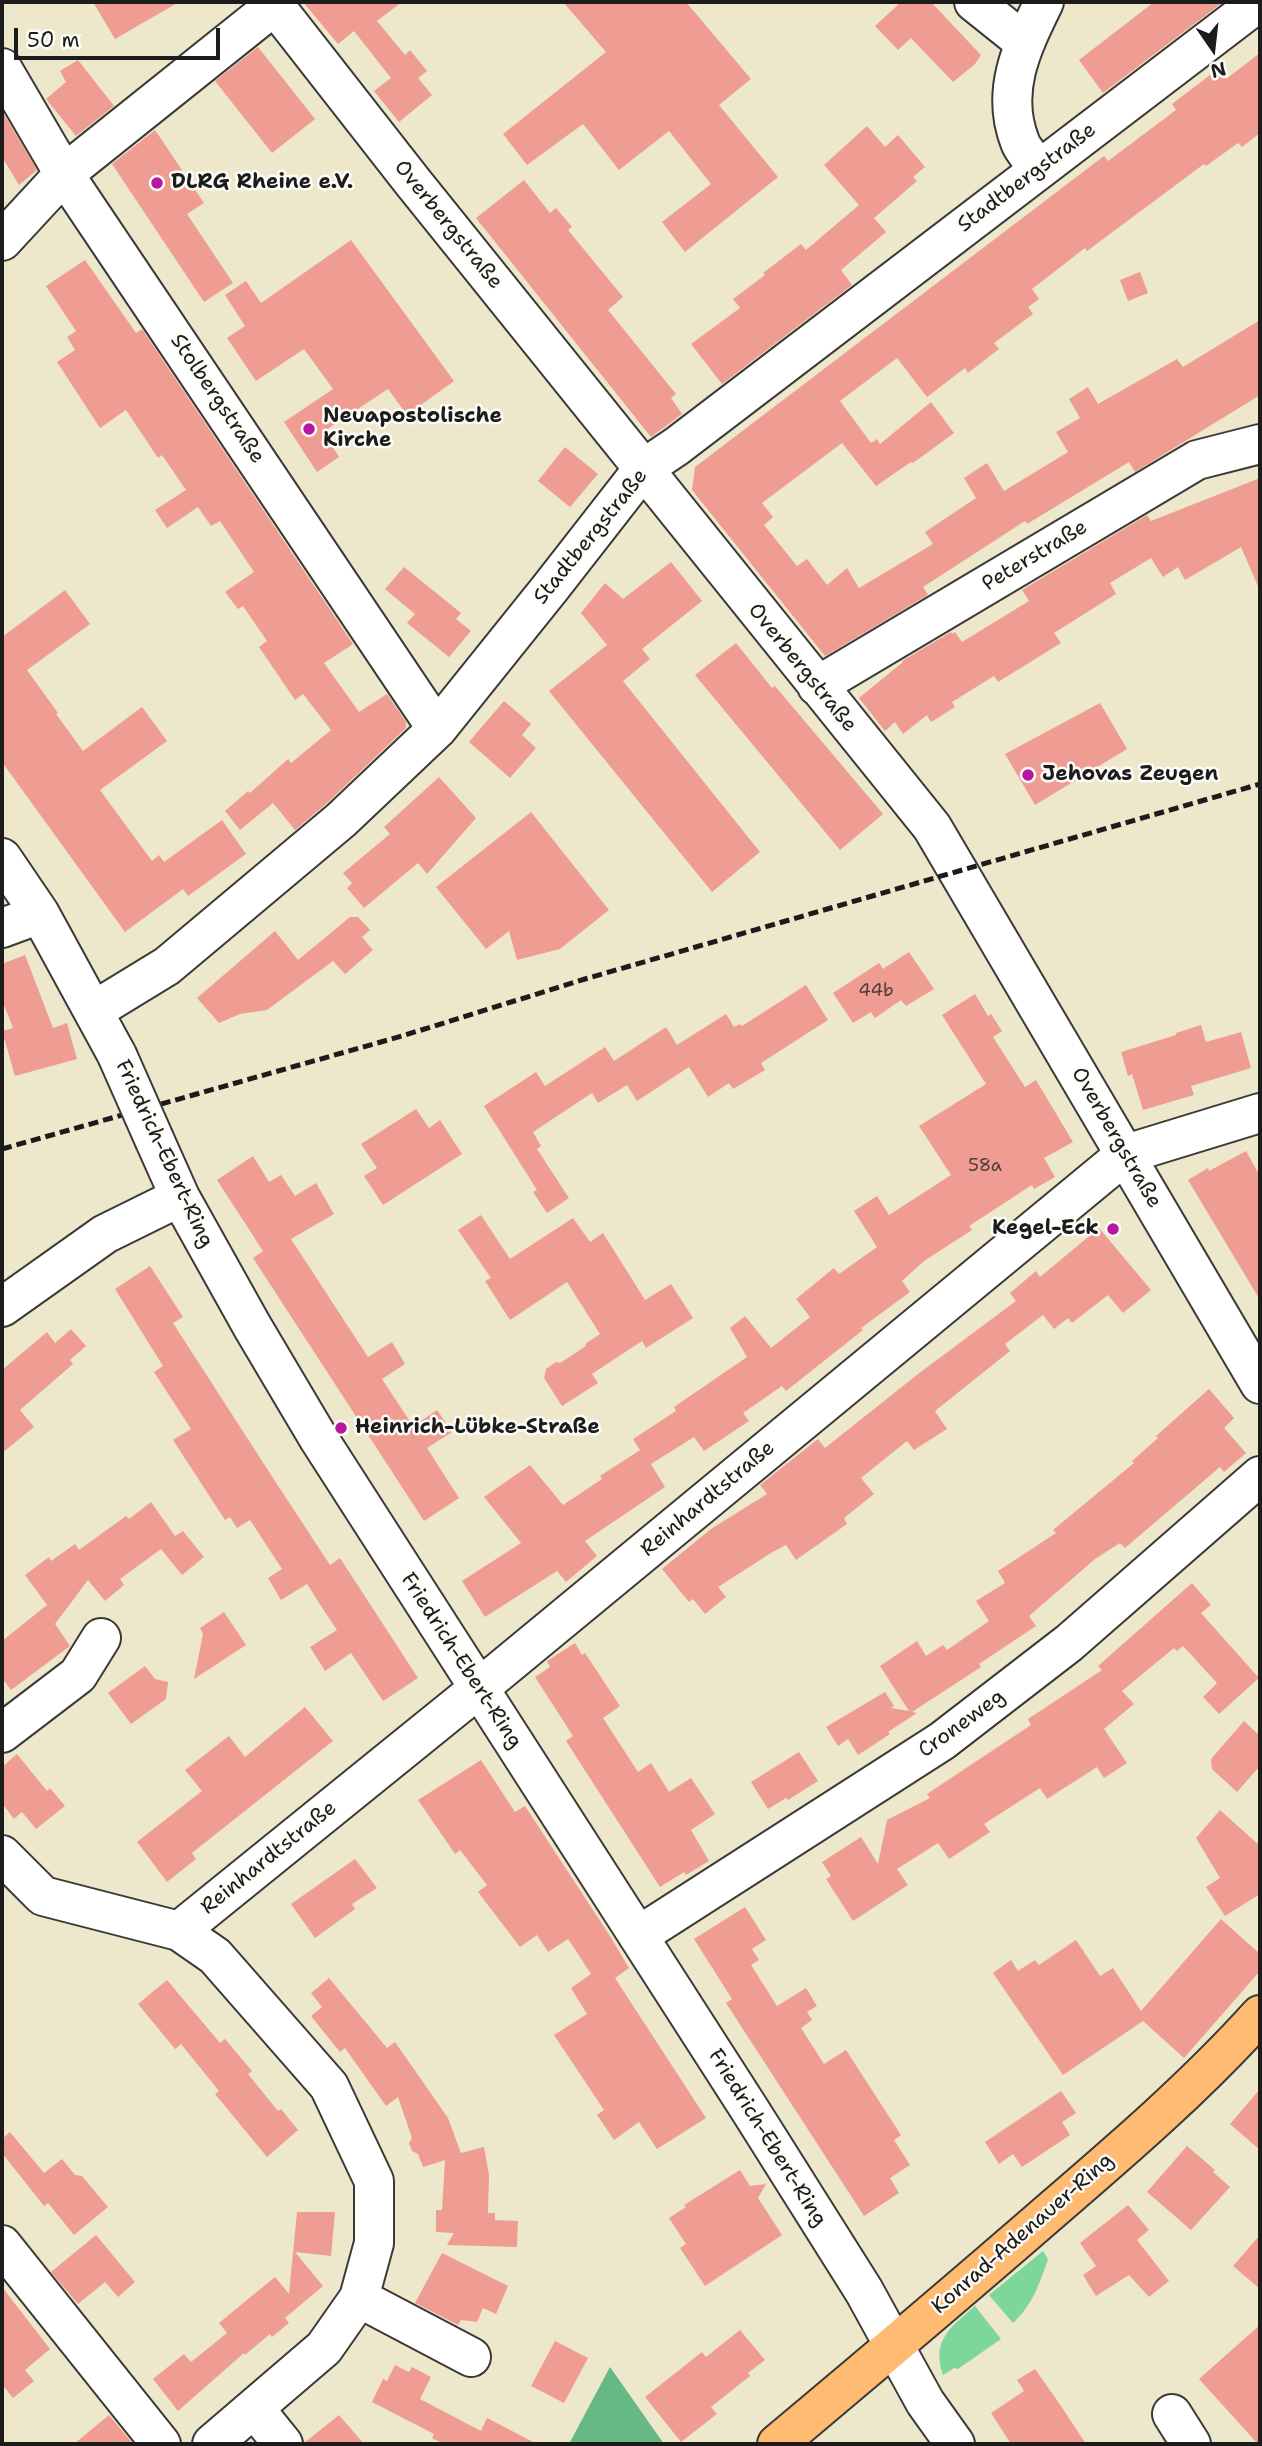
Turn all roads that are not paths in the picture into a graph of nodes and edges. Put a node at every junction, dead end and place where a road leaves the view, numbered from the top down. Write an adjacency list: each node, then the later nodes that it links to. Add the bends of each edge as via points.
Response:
1 (974, 2): 5 (street)
2 (1044, 2): 5 (street)
3 (1259, 2): 7 (street, Stadtbergstraße)
4 (275, 3): 8 (street); 11 (street, Overbergstraße)
5 (1024, 42): 7 (street, via 1012,83 1013,110 1020,143)
6 (2, 68): 8 (street, Stolbergstraße)
7 (1039, 169): 11 (street, Stadtbergstraße)
8 (64, 174): 9 (street); 13 (street, Stolbergstraße)
9 (2, 241)
10 (1260, 444): 12 (street, Peterstraße, via 1197,460)
11 (643, 469): 12 (street, Overbergstraße); 13 (street, Stadtbergstraße)
12 (817, 686): 19 (street, Overbergstraße, via 932,827)
13 (437, 729): 17 (street, Stadtbergstraße, via 341,820 167,965)
14 (2, 858): 15 (street, Friedrich-Ebert-Ring)
15 (40, 914): 16 (street); 17 (street, Friedrich-Ebert-Ring)
16 (2, 928)
17 (94, 1010): 20 (street, Friedrich-Ebert-Ring, bridge)
18 (1260, 1113): 19 (street, Reinhardtstraße)
19 (1126, 1154): 22 (street, Overbergstraße); 25 (street, Reinhardtstraße)
20 (180, 1197): 21 (street, via 104,1234); 25 (street, Friedrich-Ebert-Ring, via 319,1439)
21 (2, 1307)
22 (1260, 1384)
23 (1260, 1476): 29 (street, Croneweg, via 1069,1643 942,1741)
24 (101, 1638): 26 (street, via 78,1675)
25 (478, 1689): 28 (street, Reinhardtstraße); 29 (street, Friedrich-Ebert-Ring)
26 (2, 1733)
27 (2, 1855): 28 (street, via 43,1896)
28 (179, 1931): 32 (street, via 215,1956 329,2086 374,2181 374,2243)
29 (638, 1936): 33 (street, Friedrich-Ebert-Ring, via 864,2291)
30 (1260, 2015): 33 (main road, Konrad-Adenauer-Ring, via 1161,2116)
31 (2, 2245): 36 (street)
32 (359, 2298): 34 (street); 35 (street, via 324,2348)
33 (893, 2345): 39 (main road, Konrad-Adenauer-Ring); 40 (street, Friedrich-Ebert-Ring)
34 (471, 2357)
35 (254, 2408): 37 (street); 38 (street)
36 (161, 2444)
37 (212, 2444)
38 (283, 2444)
39 (777, 2444)
40 (955, 2444)

